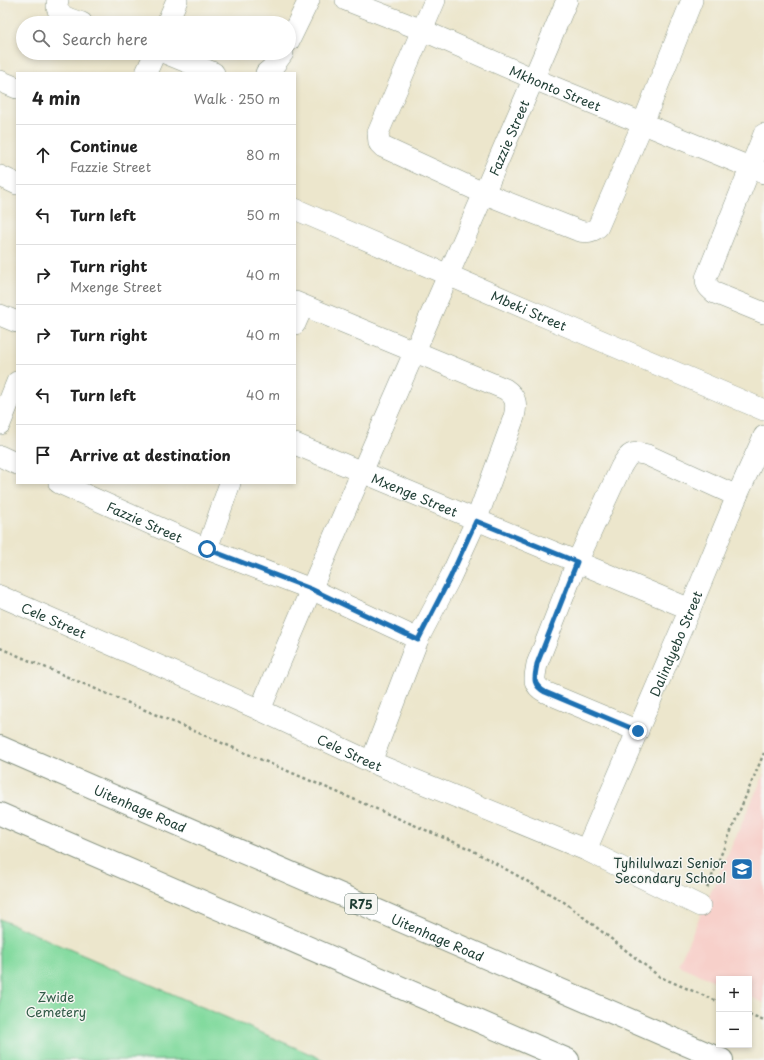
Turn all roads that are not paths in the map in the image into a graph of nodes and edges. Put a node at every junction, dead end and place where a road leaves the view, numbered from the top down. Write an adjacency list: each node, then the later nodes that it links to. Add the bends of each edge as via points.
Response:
1 (58, 0): 8 (street, via 57,8)
2 (177, 0): 9 (street)
3 (309, 0): 10 (street)
4 (346, 0): 11 (street, Mkhonto Street)
5 (435, 0): 11 (street)
6 (567, 0): 18 (street, Fazzie Street)
7 (685, 2): 21 (street)
8 (64, 16)
9 (170, 16)
10 (296, 27)
11 (422, 30): 18 (street, Mkhonto Street); 26 (street, via 378,133 379,144)
12 (152, 60): 15 (street)
13 (182, 60): 16 (street)
14 (278, 60): 17 (street)
15 (146, 72)
16 (212, 72)
17 (267, 72)
18 (534, 79): 21 (street, Mkhonto Street); 26 (street, Fazzie Street)
19 (0, 80): 20 (street)
20 (16, 88)
21 (643, 123): 23 (street, Mkhonto Street); 26 (street, via 594,231 577,230)
22 (764, 134): 23 (street)
23 (757, 170): 30 (street, via 706,278 706,283 715,293)
24 (0, 176): 25 (street)
25 (16, 184)
26 (483, 194): 28 (street, Fazzie Street)
27 (296, 209): 28 (street, Mbeki Street)
28 (449, 275): 34 (street, Fazzie Street); 36 (street, Mbeki Street)
29 (299, 304): 32 (street); 34 (street)
30 (764, 313)
31 (0, 315): 33 (street)
32 (296, 319)
33 (16, 322)
34 (414, 352): 42 (street, Fazzie Street); 47 (street, via 506,389 512,393 515,401 514,417)
35 (16, 384): 37 (street)
36 (764, 410)
37 (0, 424)
38 (764, 436): 46 (street, Dalindyebo Street)
39 (296, 444): 42 (street, Mxenge Street)
40 (0, 456): 41 (street)
41 (16, 464)
42 (363, 472): 47 (street, Mxenge Street); 50 (street, Fazzie Street)
43 (64, 484): 45 (street, Fazzie Street)
44 (230, 484): 48 (street)
45 (95, 490): 48 (street, Fazzie Street)
46 (738, 496): 49 (street, via 647,454 631,453 621,467); 52 (street, Dalindyebo Street)
47 (476, 521): 49 (street, Mxenge Street); 53 (street)
48 (207, 549): 50 (street, Fazzie Street)
49 (577, 562): 52 (street, Mxenge Street); 55 (street, via 537,664 535,683 545,692)
50 (311, 589): 53 (street, Fazzie Street); 54 (street, Fazzie Street)
51 (0, 596): 54 (street, Cele Street)
52 (690, 609): 55 (street, Dalindyebo Street)
53 (418, 640): 57 (street)
54 (260, 710): 57 (street, Cele Street)
55 (638, 731): 59 (street, Dalindyebo Street)
56 (0, 747): 62 (main road, Uitenhage Road / R75)
57 (372, 762): 59 (street, Cele Street)
58 (0, 814): 61 (main road)
59 (586, 850): 60 (street, Cele Street)
60 (700, 906)
61 (568, 1060)
62 (722, 1060)

